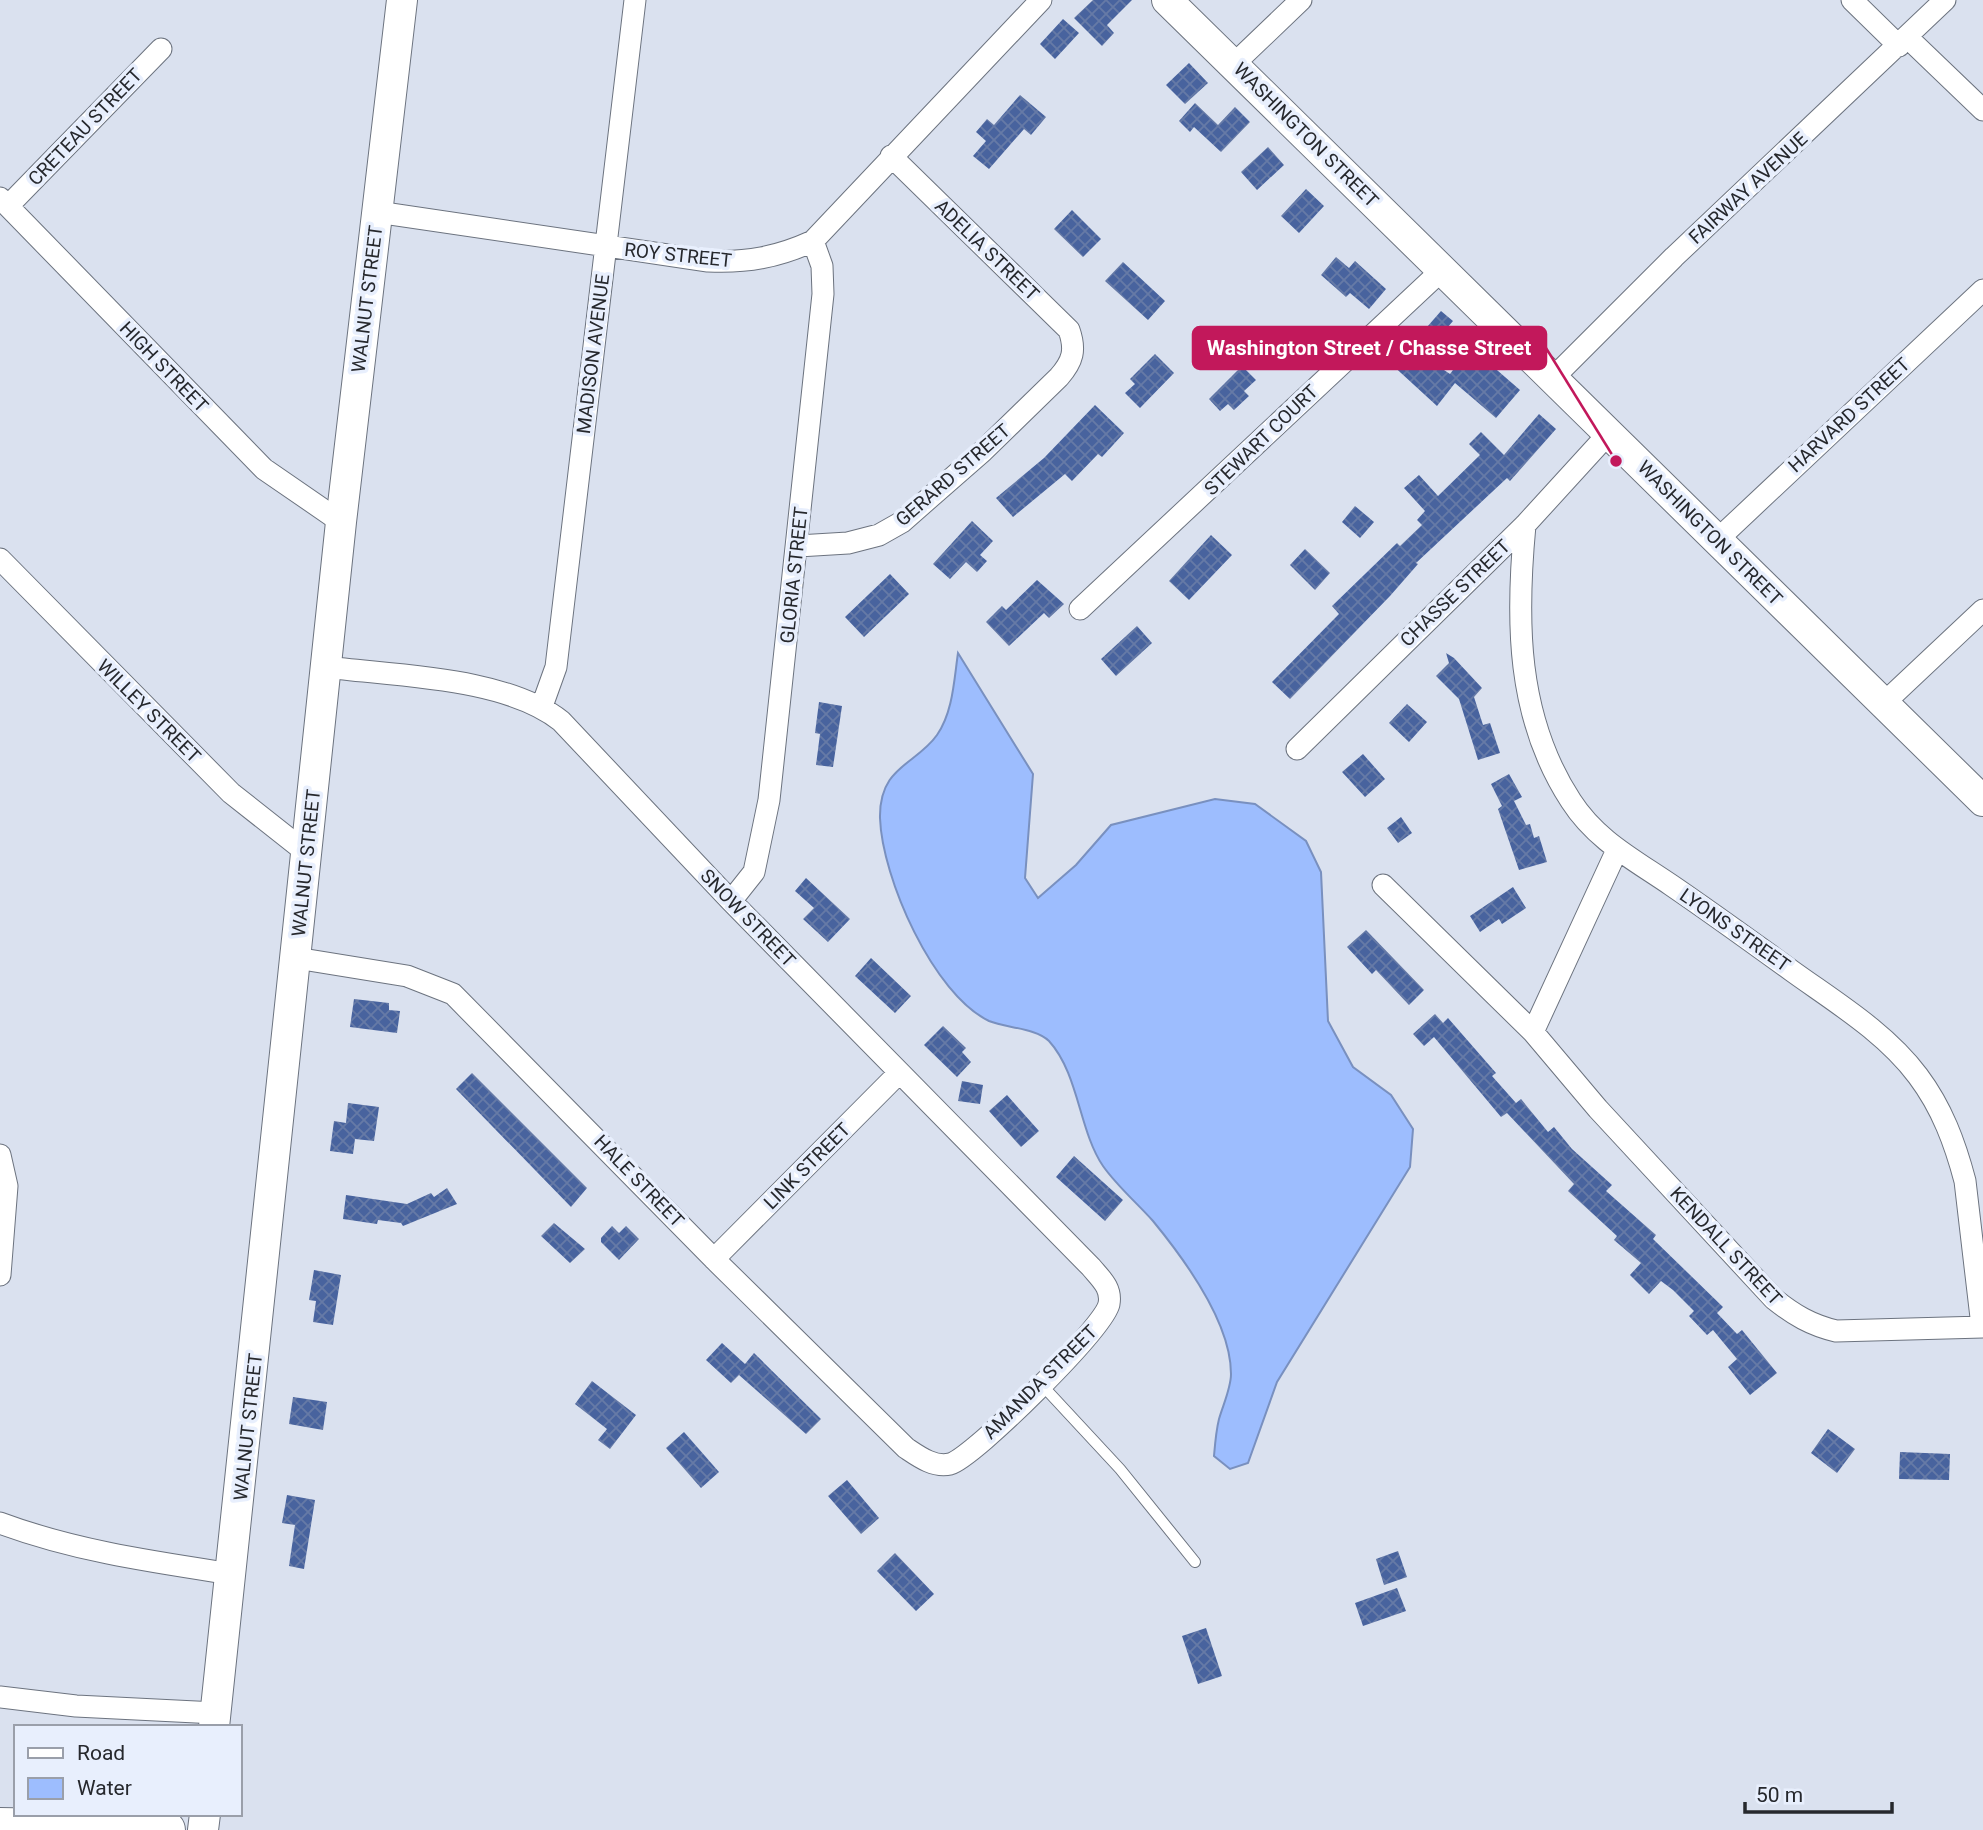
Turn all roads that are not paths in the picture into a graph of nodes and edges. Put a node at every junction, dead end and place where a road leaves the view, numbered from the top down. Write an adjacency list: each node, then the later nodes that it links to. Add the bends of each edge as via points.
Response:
1 (402, 0): 14 (main road, WALNUT STREET)
2 (635, 0): 16 (street, MADISON AVENUE)
3 (1041, 0): 12 (street, ROY STREET)
4 (1167, 0): 10 (main road, WASHINGTON STREET)
5 (1301, 0): 10 (street)
6 (1852, 0): 8 (street)
7 (1945, 0): 8 (street, FAIRWAY AVENUE)
8 (1903, 42): 11 (street); 20 (street, FAIRWAY AVENUE)
9 (161, 49): 13 (street, CRETEAU STREET)
10 (1234, 64): 17 (main road, WASHINGTON STREET)
11 (1983, 110)
12 (891, 156): 15 (street, ROY STREET); 19 (street, ADELIA STREET, via 1069,330)
13 (4, 202): 22 (street, HIGH STREET, via 264,469)
14 (377, 212): 16 (street, ROY STREET); 22 (main road, WALNUT STREET)
15 (813, 241): 16 (street, ROY STREET, via 738,263); 25 (street, GLORIA STREET, via 822,266 823,294)
16 (606, 247): 31 (street, MADISON AVENUE, via 556,667)
17 (1442, 270): 20 (main road, WASHINGTON STREET); 27 (street, STEWART COURT)
18 (1983, 290): 24 (street, HARVARD STREET)
19 (1075, 348): 25 (street, GERARD STREET, via 1059,377 902,522 879,535 848,543)
20 (1553, 378): 21 (main road, WASHINGTON STREET)
21 (1609, 433): 23 (street, CHASSE STREET); 24 (main road, WASHINGTON STREET)
22 (341, 522): 29 (main road, WALNUT STREET)
23 (1525, 524): 32 (street, CHASSE STREET); 34 (street, LYONS STREET, via 1520,620 1532,717 1571,802 1602,840)
24 (1716, 541): 30 (main road, WASHINGTON STREET)
25 (798, 546): 37 (street, GLORIA STREET, via 762,844 754,872)
26 (0, 559): 35 (street, WILLEY STREET, via 231,793)
27 (1080, 610)
28 (1983, 610): 30 (street)
29 (326, 667): 31 (street, SNOW STREET, via 482,687); 35 (main road, WALNUT STREET)
30 (1883, 704): 33 (main road, WASHINGTON STREET)
31 (541, 706): 37 (street, SNOW STREET)
32 (1297, 749)
33 (1983, 801)
34 (1617, 849): 39 (street); 45 (street, LYONS STREET, via 1830,998 1885,1042 1917,1075 1942,1115 1962,1170)
35 (307, 853): 38 (main road, WALNUT STREET)
36 (1383, 885): 39 (street, KENDALL STREET)
37 (731, 901): 40 (street, SNOW STREET)
38 (296, 958): 42 (street, HALE STREET, via 407,976 453,994); 50 (main road, WALNUT STREET)
39 (1533, 1032): 45 (street, KENDALL STREET, via 1598,1109 1793,1314 1836,1331)
40 (899, 1073): 42 (street, LINK STREET); 44 (street, SNOW STREET)
41 (0, 1155): 43 (street, via 7,1186)
42 (714, 1259): 47 (street, HALE STREET, via 906,1448 936,1464)
43 (0, 1275)
44 (1108, 1288): 46 (street, AMANDA STREET, via 1109,1304 1102,1321)
45 (1982, 1326)
46 (1042, 1385): 47 (street, AMANDA STREET); 49 (lane, via 1120,1469)
47 (950, 1464)
48 (0, 1523): 50 (street, via 78,1546)
49 (1195, 1562)
50 (232, 1574): 52 (main road, WALNUT STREET)
51 (0, 1697): 52 (street)
52 (215, 1720)
53 (0, 1827): 54 (highway)
54 (123, 1829): 55 (highway)
55 (166, 1830)

